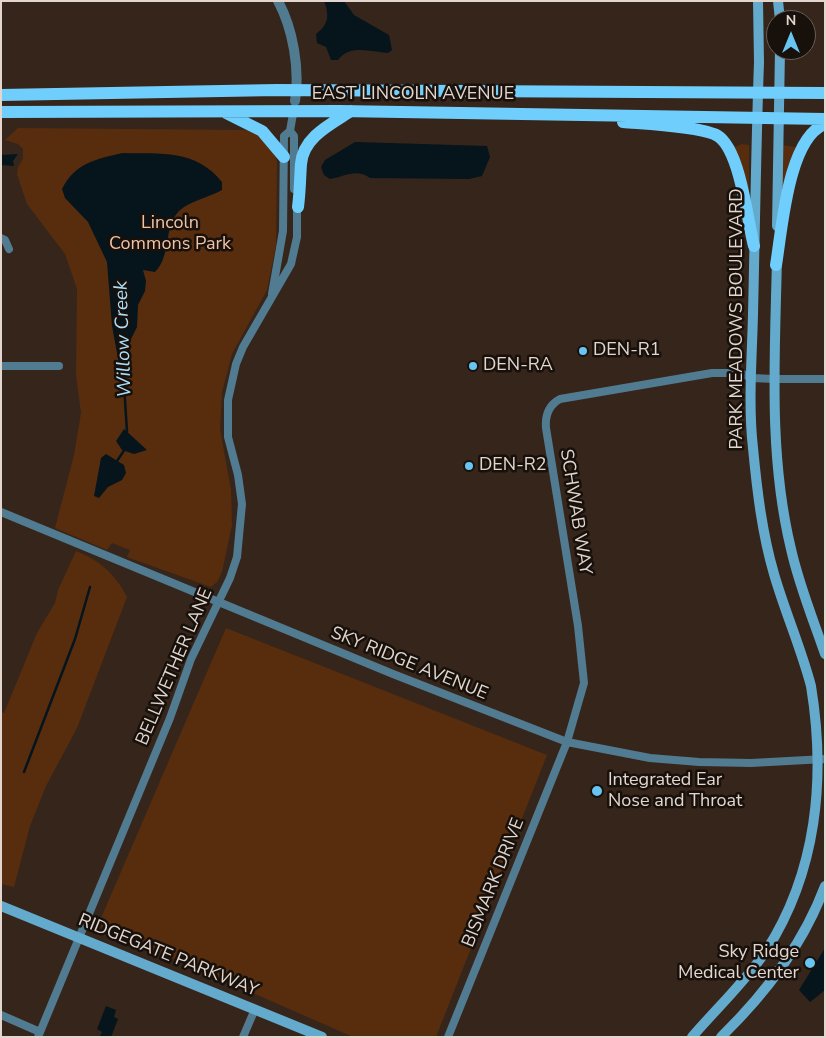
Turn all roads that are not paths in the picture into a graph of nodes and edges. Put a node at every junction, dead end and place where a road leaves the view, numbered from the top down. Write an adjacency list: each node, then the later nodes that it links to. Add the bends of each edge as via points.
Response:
1 (278, 1): 8 (street, via 292,40)
2 (758, 1): 4 (main road, PARK MEADOWS BOULEVARD)
3 (780, 60): 5 (main road, PARK MEADOWS BOULEVARD)
4 (758, 93): 5 (main road, EAST LINCOLN AVENUE); 8 (main road, EAST LINCOLN AVENUE); 13 (main road, PARK MEADOWS BOULEVARD)
5 (781, 93): 6 (main road, EAST LINCOLN AVENUE); 14 (main road, PARK MEADOWS BOULEVARD)
6 (825, 93)
7 (1, 95): 8 (main road, EAST LINCOLN AVENUE)
8 (295, 101): 9 (main road, EAST LINCOLN AVENUE); 10 (main road, EAST LINCOLN AVENUE); 17 (street)
9 (222, 111): 11 (main road, EAST LINCOLN AVENUE); 18 (main road, via 262,131)
10 (351, 111): 12 (main road, EAST LINCOLN AVENUE); 19 (main road, via 320,132 307,146 301,163)
11 (1, 112)
12 (546, 113): 13 (main road, EAST LINCOLN AVENUE); 21 (main road, via 715,134 729,145 734,159)
13 (757, 117): 14 (main road, EAST LINCOLN AVENUE); 21 (main road, PARK MEADOWS BOULEVARD)
14 (779, 119): 15 (main road, EAST LINCOLN AVENUE); 23 (main road, PARK MEADOWS BOULEVARD)
15 (825, 120)
16 (825, 124): 23 (main road, via 808,134 799,153 787,194)
17 (290, 131): 18 (street, BELLWETHER LANE, via 284,136); 19 (street, BELLWETHER LANE, via 294,136 294,199)
18 (284, 157): 24 (street, BELLWETHER LANE, via 283,231)
19 (298, 207): 24 (street, BELLWETHER LANE, via 297,237 291,264)
20 (1, 238): 22 (street)
21 (754, 246): 27 (main road, PARK MEADOWS BOULEVARD)
22 (9, 249)
23 (776, 265): 28 (main road, PARK MEADOWS BOULEVARD)
24 (270, 300): 31 (street, BELLWETHER LANE, via 243,347 231,383 227,427 240,483 243,516 237,557)
25 (1, 366): 26 (street)
26 (59, 366)
27 (752, 378): 28 (street); 33 (street, SCHWAB WAY, via 726,372 560,399 546,416 584,674); 34 (main road, PARK MEADOWS BOULEVARD, via 752,443 764,536 811,687)
28 (774, 379): 29 (street); 32 (main road, PARK MEADOWS BOULEVARD, via 776,453 784,517 801,586)
29 (825, 379)
30 (1, 512): 31 (street, SKY RIDGE AVENUE)
31 (217, 602): 33 (street, SKY RIDGE AVENUE); 37 (street, BELLWETHER LANE)
32 (825, 654)
33 (567, 742): 34 (street, SKY RIDGE AVENUE, via 650,758 699,762); 43 (street, BISMARK DRIVE)
34 (823, 759): 44 (main road, PARK MEADOWS BOULEVARD, via 821,799 812,850 799,890 764,953)
35 (825, 886): 45 (main road, via 809,923 774,980)
36 (1, 906): 37 (main road, RIDGEGATE PARKWAY)
37 (79, 936): 38 (main road, RIDGEGATE PARKWAY); 40 (street, BELLWETHER LANE)
38 (255, 1009): 41 (street); 42 (main road, RIDGEGATE PARKWAY)
39 (1, 1015): 40 (street)
40 (39, 1034)
41 (243, 1037)
42 (322, 1037)
43 (448, 1037)
44 (692, 1037)
45 (721, 1037)

